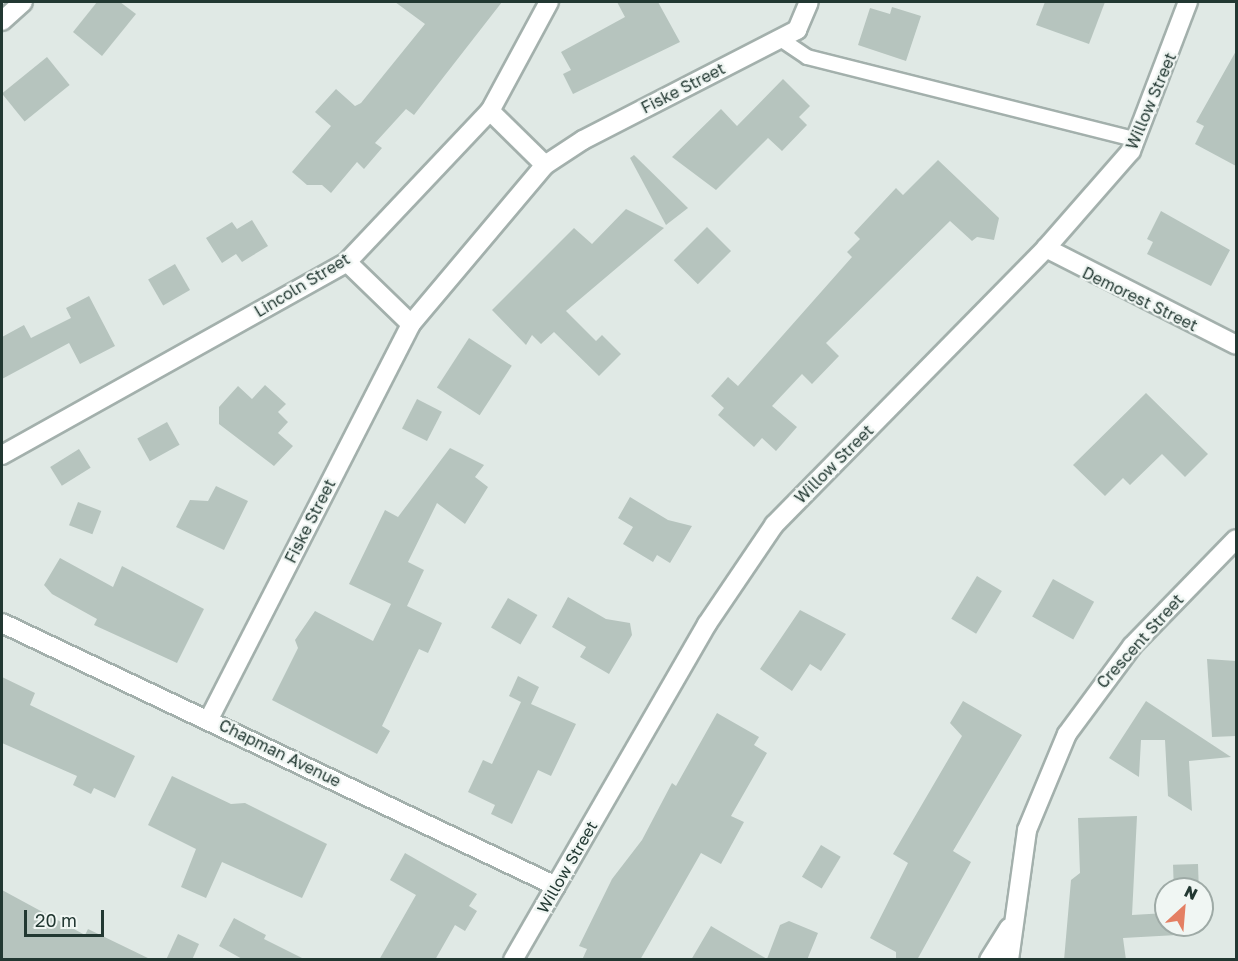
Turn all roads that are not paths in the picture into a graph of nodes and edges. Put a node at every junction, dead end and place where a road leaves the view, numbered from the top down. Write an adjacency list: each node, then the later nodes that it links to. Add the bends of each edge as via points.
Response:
1 (23, 2): 5 (street)
2 (549, 2): 7 (street, Lincoln Street)
3 (809, 2): 6 (street, Fiske Street, via 797,30)
4 (1188, 2): 8 (street, Willow Street)
5 (2, 21)
6 (779, 38): 8 (lane, via 807,57); 9 (street, Fiske Street, via 583,140)
7 (490, 111): 9 (street); 11 (street, Lincoln Street)
8 (1137, 140): 10 (street, Willow Street, via 1118,170)
9 (545, 165): 12 (street, Fiske Street)
10 (1046, 248): 13 (street, Demorest Street); 18 (street, Willow Street, via 774,525 707,624)
11 (347, 262): 12 (street); 14 (street, Lincoln Street)
12 (411, 324): 17 (street, Fiske Street)
13 (1236, 345)
14 (2, 455)
15 (1236, 539): 19 (street, Crescent Street, via 1125,654 1067,734 1027,830)
16 (2, 623): 17 (street, Chapman Avenue)
17 (209, 719): 18 (street, Chapman Avenue)
18 (556, 886): 20 (street, Willow Street)
19 (1010, 926): 21 (street, Crescent Street); 22 (street, Crescent Street)
20 (513, 960)
21 (989, 960)
22 (1009, 960)

